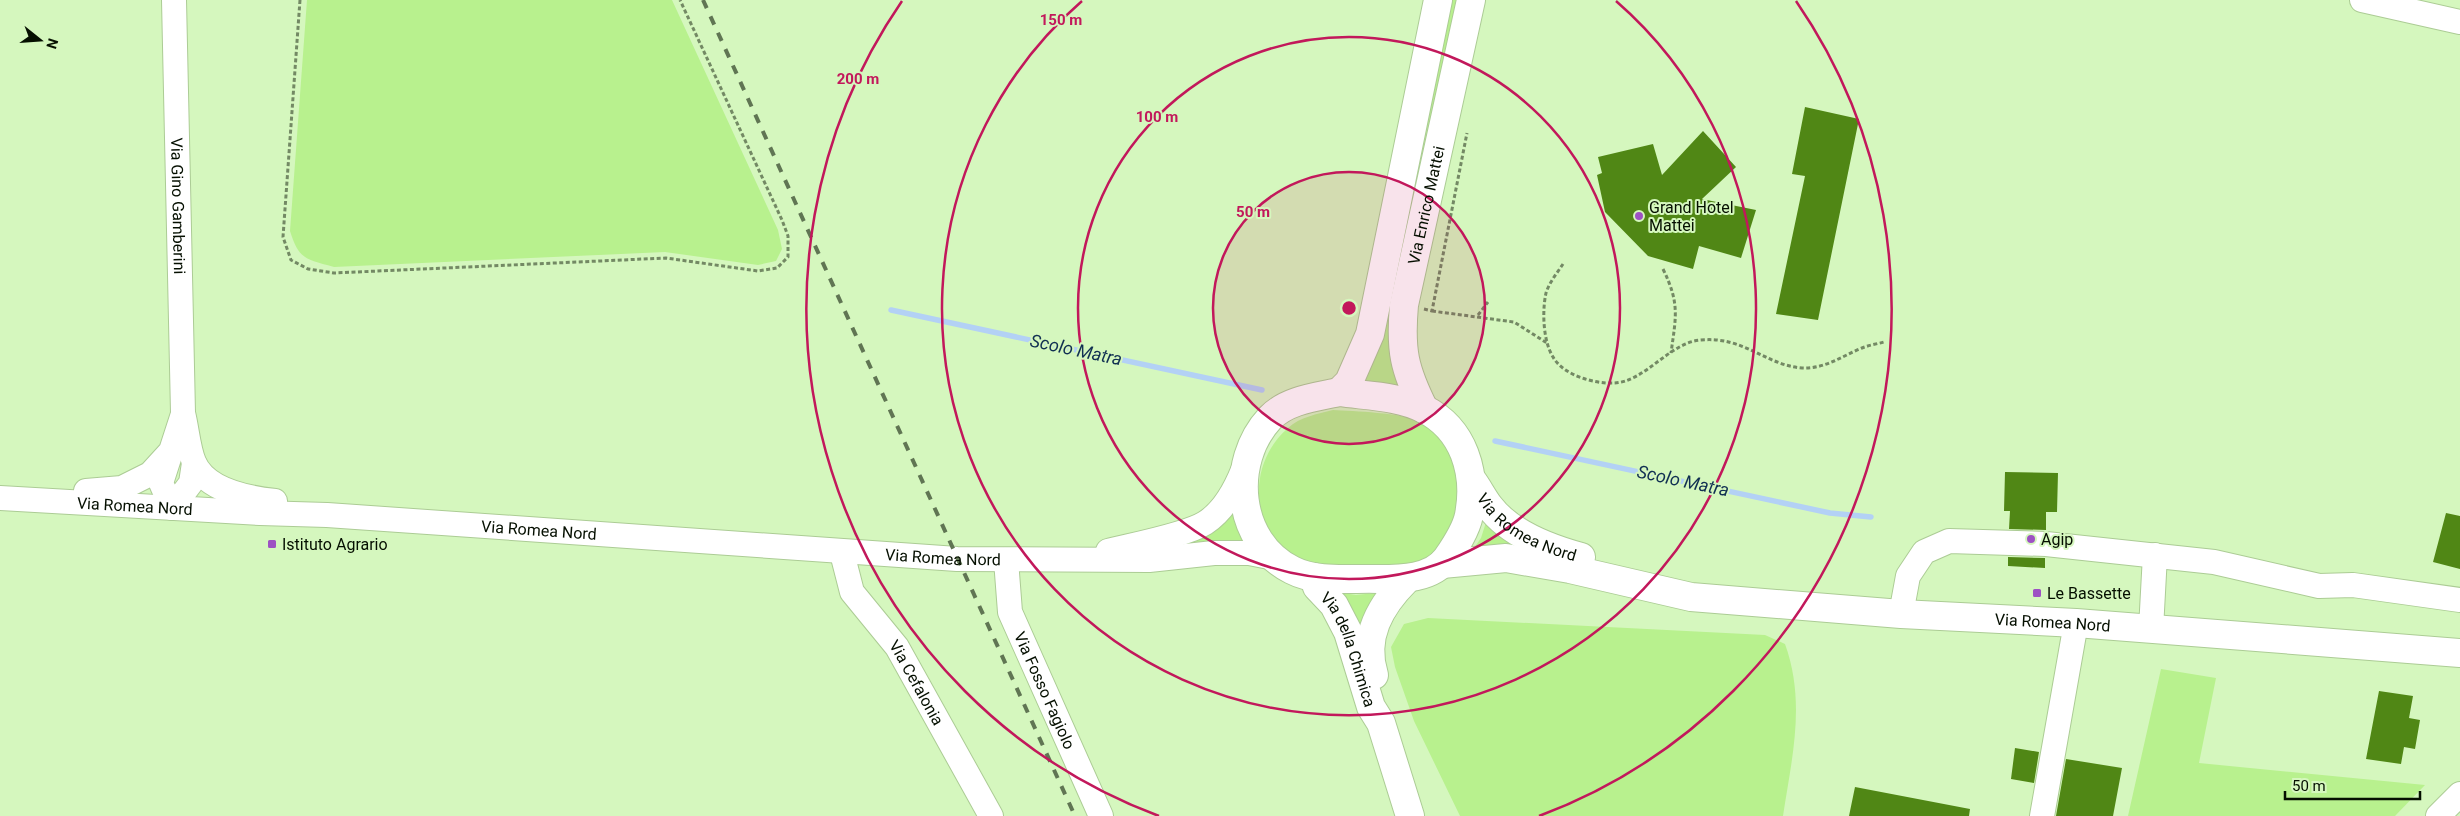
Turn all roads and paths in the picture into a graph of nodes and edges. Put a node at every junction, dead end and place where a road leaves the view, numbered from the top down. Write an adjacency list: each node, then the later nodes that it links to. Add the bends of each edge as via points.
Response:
1 (174, 0): 18 (street, Via Gino Gamberini)
2 (300, 0): 3 (path, via 283,238 291,260 308,269 334,273 666,258 758,271 777,268 788,257 788,236)
3 (680, 0)
4 (1438, 0): 16 (main road, Via Enrico Mattei, via 1370,334 1349,382)
5 (1471, 0): 17 (main road, Via Enrico Mattei, via 1404,306 1401,337 1409,378)
6 (2362, 0): 7 (street)
7 (2460, 22)
8 (1563, 264): 14 (path, via 1546,292 1544,306)
9 (1663, 269): 15 (path, via 1673,290 1677,310)
10 (1488, 302): 12 (path)
11 (1432, 310): 12 (path)
12 (1478, 315): 14 (path, via 1514,322)
13 (1884, 342): 15 (path, via 1864,346 1819,368 1784,364 1724,339 1699,340)
14 (1548, 343): 15 (path, via 1553,358 1566,369 1580,377 1615,383 1638,375)
15 (1671, 352)
16 (1339, 392): 17 (main road, via 1402,401); 21 (main road, via 1292,404 1271,417 1255,438)
17 (1424, 409): 22 (main road, via 1444,422 1459,440 1468,458)
18 (183, 413): 19 (street, Via Gino Gamberini); 20 (street, Via Gino Gamberini)
19 (171, 451): 24 (street, Via Gino Gamberini, via 150,474 122,488 83,491); 25 (street, Via Gino Gamberini, via 161,483)
20 (194, 463): 25 (street, Via Gino Gamberini, via 191,484); 26 (street, via 207,479 236,494 254,499 302,503)
21 (1243, 470): 29 (main road, via 1245,510 1260,544); 30 (street, Via Romea Nord, via 1234,492 1205,523 1183,532)
22 (1472, 480): 32 (main road, via 1469,516 1458,542); 35 (main road, Via Romea Nord, via 1490,508 1518,532)
23 (0, 498): 24 (street, Via Romea Nord)
24 (58, 501): 25 (street, Via Romea Nord)
25 (172, 508): 26 (street, Via Romea Nord)
26 (327, 515): 27 (street, Via Romea Nord)
27 (842, 552): 31 (street, Via Romea Nord); 43 (street, Via Cefalonia, via 852,592 897,647)
28 (2155, 555): 36 (street, via 2214,562 2319,586 2353,584); 37 (street, via 2046,544 1949,541 1924,552 1908,576); 39 (street)
29 (1275, 558): 30 (street, Via Romea Nord, via 1249,552 1149,560); 33 (main road, via 1292,570)
30 (1079, 559): 31 (street, Via Romea Nord)
31 (1006, 560): 44 (street, Via Fosso Fagiolo, via 1010,612)
32 (1442, 564): 34 (main road); 35 (main road, Via Romea Nord, via 1506,558)
33 (1314, 578): 34 (main road); 41 (main road, Via della Chimica, via 1334,605 1348,632 1371,707)
34 (1406, 580): 41 (main road, Via della Chimica, via 1390,596 1372,628 1369,646 1380,699)
35 (1647, 585): 37 (main road, Via Romea Nord, via 1691,597)
36 (2460, 600)
37 (1901, 614): 38 (main road, Via Romea Nord)
38 (2076, 623): 39 (main road, Via Romea Nord); 46 (street)
39 (2151, 629): 40 (main road, Via Romea Nord)
40 (2460, 653)
41 (1381, 723): 45 (main road, Via della Chimica)
42 (2460, 794): 47 (street)
43 (991, 816)
44 (1102, 816)
45 (1410, 816)
46 (2042, 816)
47 (2438, 816)

